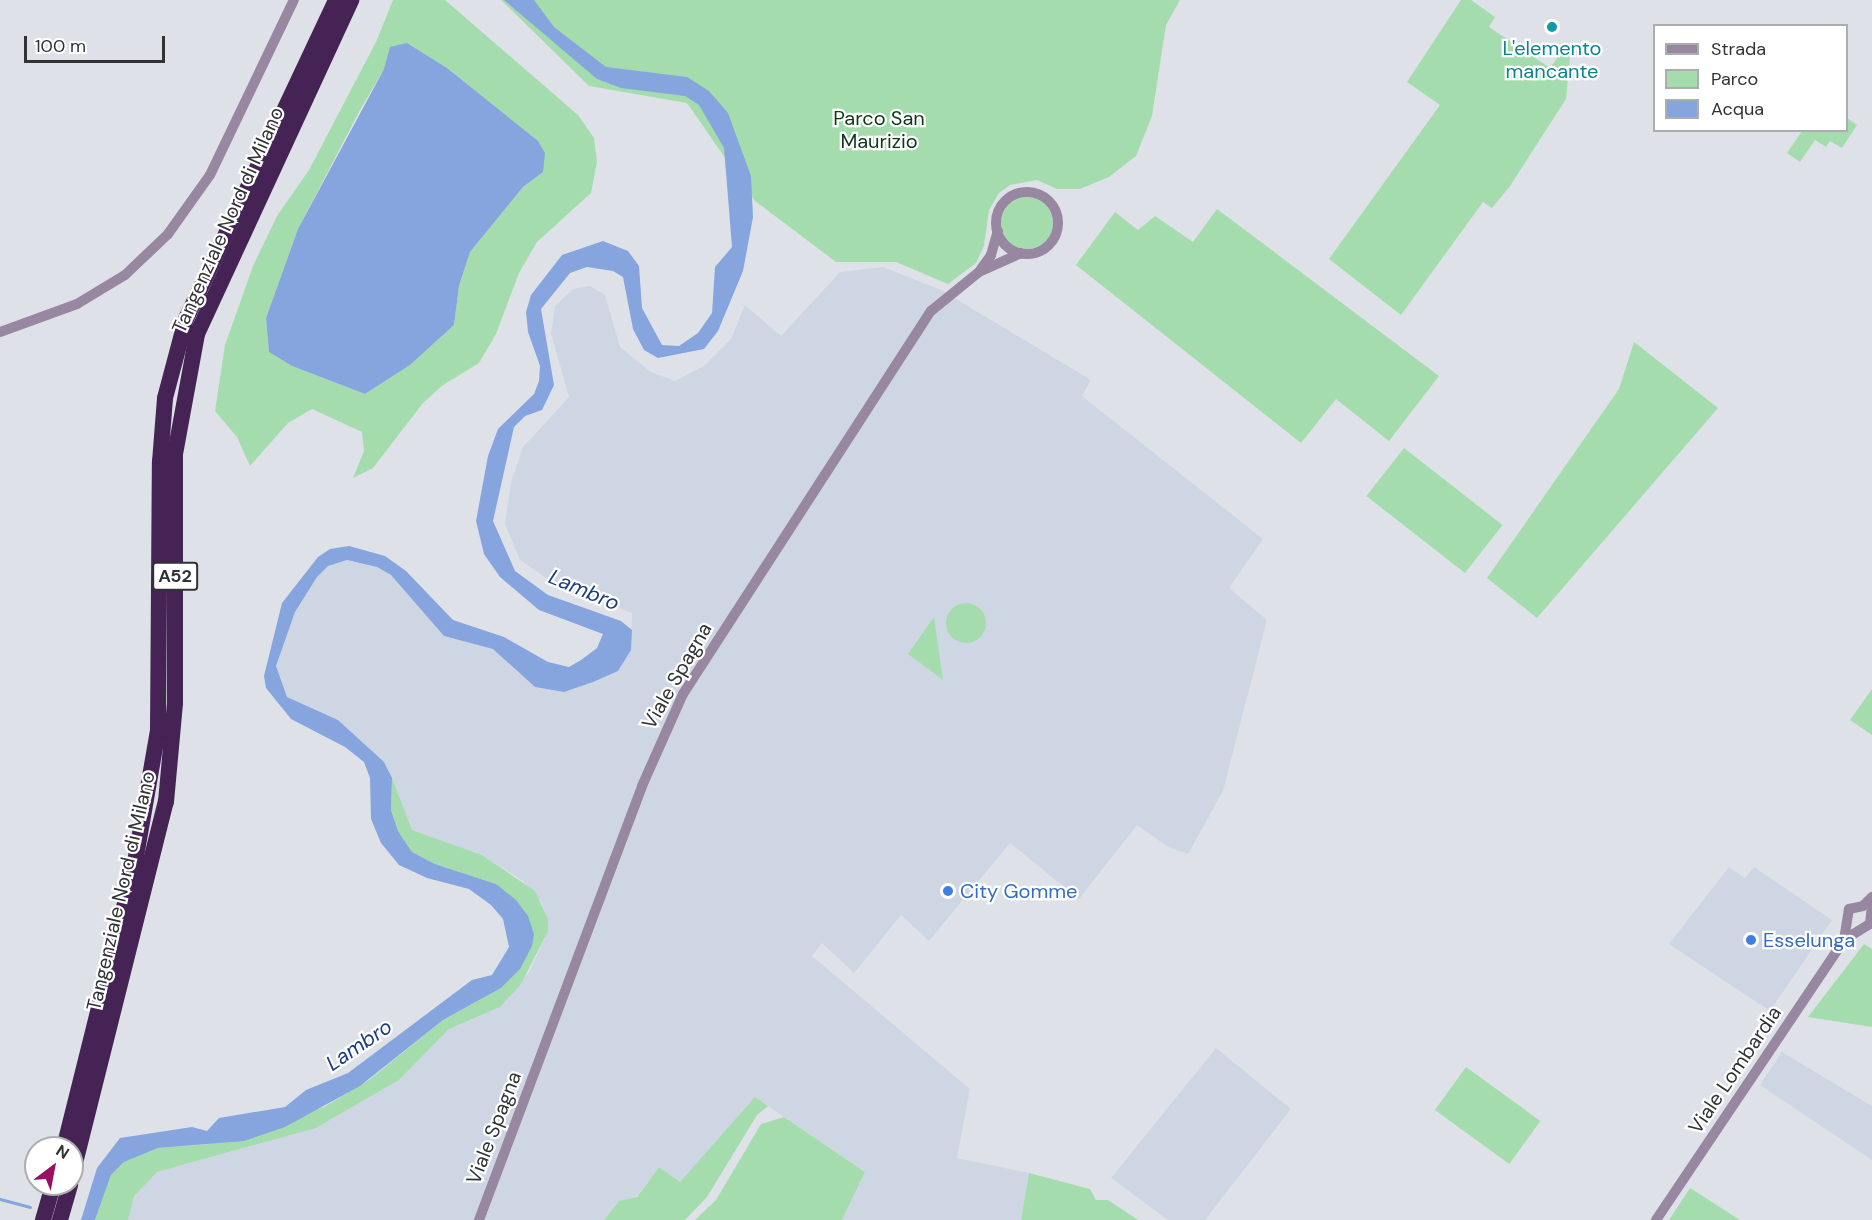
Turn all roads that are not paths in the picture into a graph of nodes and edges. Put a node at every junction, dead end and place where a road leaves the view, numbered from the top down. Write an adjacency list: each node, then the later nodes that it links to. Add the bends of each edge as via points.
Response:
1 (294, 0): 7 (street, via 210,175 168,234 125,275 77,304)
2 (336, 0): 13 (highway, Tangenziale Nord di Milano / A52, via 186,319 165,398 160,462 158,730 134,868)
3 (351, 0): 14 (highway, Tangenziale Nord di Milano / A52, via 197,334 175,454 175,703 166,802)
4 (998, 231): 5 (street, via 1005,244); 5 (street, via 1000,209 1014,195 1034,193 1050,203 1058,222 1053,241 1035,253); 6 (street, Viale Spagna, via 991,255)
5 (1021, 253): 6 (street, Viale Spagna)
6 (979, 272): 19 (street, Viale Spagna, via 931,311 668,722)
7 (0, 332)
8 (1872, 897): 9 (street)
9 (1868, 908): 10 (street, via 1849,909); 11 (street, via 1870,924)
10 (1846, 922): 11 (street); 12 (street, Viale Lombardia)
11 (1862, 931): 12 (street, Viale Lombardia)
12 (1844, 940): 20 (street, Viale Lombardia)
13 (67, 1136)
14 (82, 1136)
15 (50, 1196): 17 (highway)
16 (67, 1196): 18 (highway)
17 (43, 1220)
18 (60, 1220)
19 (478, 1220)
20 (1656, 1220)

